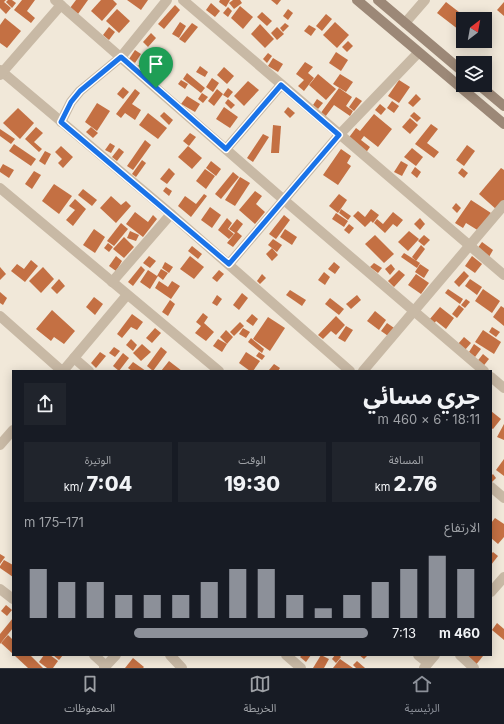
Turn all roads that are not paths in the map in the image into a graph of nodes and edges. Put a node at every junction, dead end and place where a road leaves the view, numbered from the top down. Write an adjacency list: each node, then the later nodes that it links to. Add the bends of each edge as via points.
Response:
1 (167, 0): 9 (street)
2 (183, 0): 12 (street)
3 (357, 0): 8 (main road)
4 (378, 0): 7 (main road)
5 (425, 0): 7 (street)
6 (58, 3): 9 (street); 11 (street)
7 (405, 23): 10 (main road)
8 (418, 53): 16 (main road); 17 (street)
9 (121, 57): 15 (street, via 80,91); 18 (street)
10 (456, 66)
11 (1, 73): 15 (street)
12 (281, 85): 17 (street); 18 (street)
13 (487, 92): 14 (main road)
14 (504, 106)
15 (61, 122): 22 (street)
16 (504, 124)
17 (339, 135): 20 (street); 23 (street)
18 (226, 149): 20 (street)
19 (0, 188): 26 (street)
20 (284, 200): 24 (street); 28 (street)
21 (504, 205): 23 (street)
22 (171, 214): 24 (street); 26 (street)
23 (470, 246): 25 (street); 28 (street)
24 (229, 264): 35 (street)
25 (504, 275)
26 (112, 282): 27 (street)
27 (127, 295): 30 (street); 34 (street)
28 (414, 311): 36 (street); 37 (street)
29 (0, 316): 31 (street)
30 (74, 358): 32 (street); 33 (street)
31 (62, 370)
32 (64, 370)
33 (88, 370)
34 (218, 370)
35 (349, 370)
36 (364, 370)
37 (483, 370)
38 (492, 378): 39 (street)
39 (504, 388)
40 (12, 431): 41 (street)
41 (0, 445)
42 (492, 488): 43 (street)
43 (504, 498)
44 (504, 577): 46 (street)
45 (0, 588): 47 (street)
46 (492, 591)
47 (12, 598)
48 (95, 656): 56 (street)
49 (115, 656): 56 (street)
50 (171, 656): 57 (street)
51 (287, 656): 58 (street)
52 (419, 656): 55 (street)
53 (434, 656): 55 (street)
54 (461, 656): 59 (street)
55 (426, 666)
56 (105, 667)
57 (182, 668)
58 (302, 668)
59 (474, 668)

